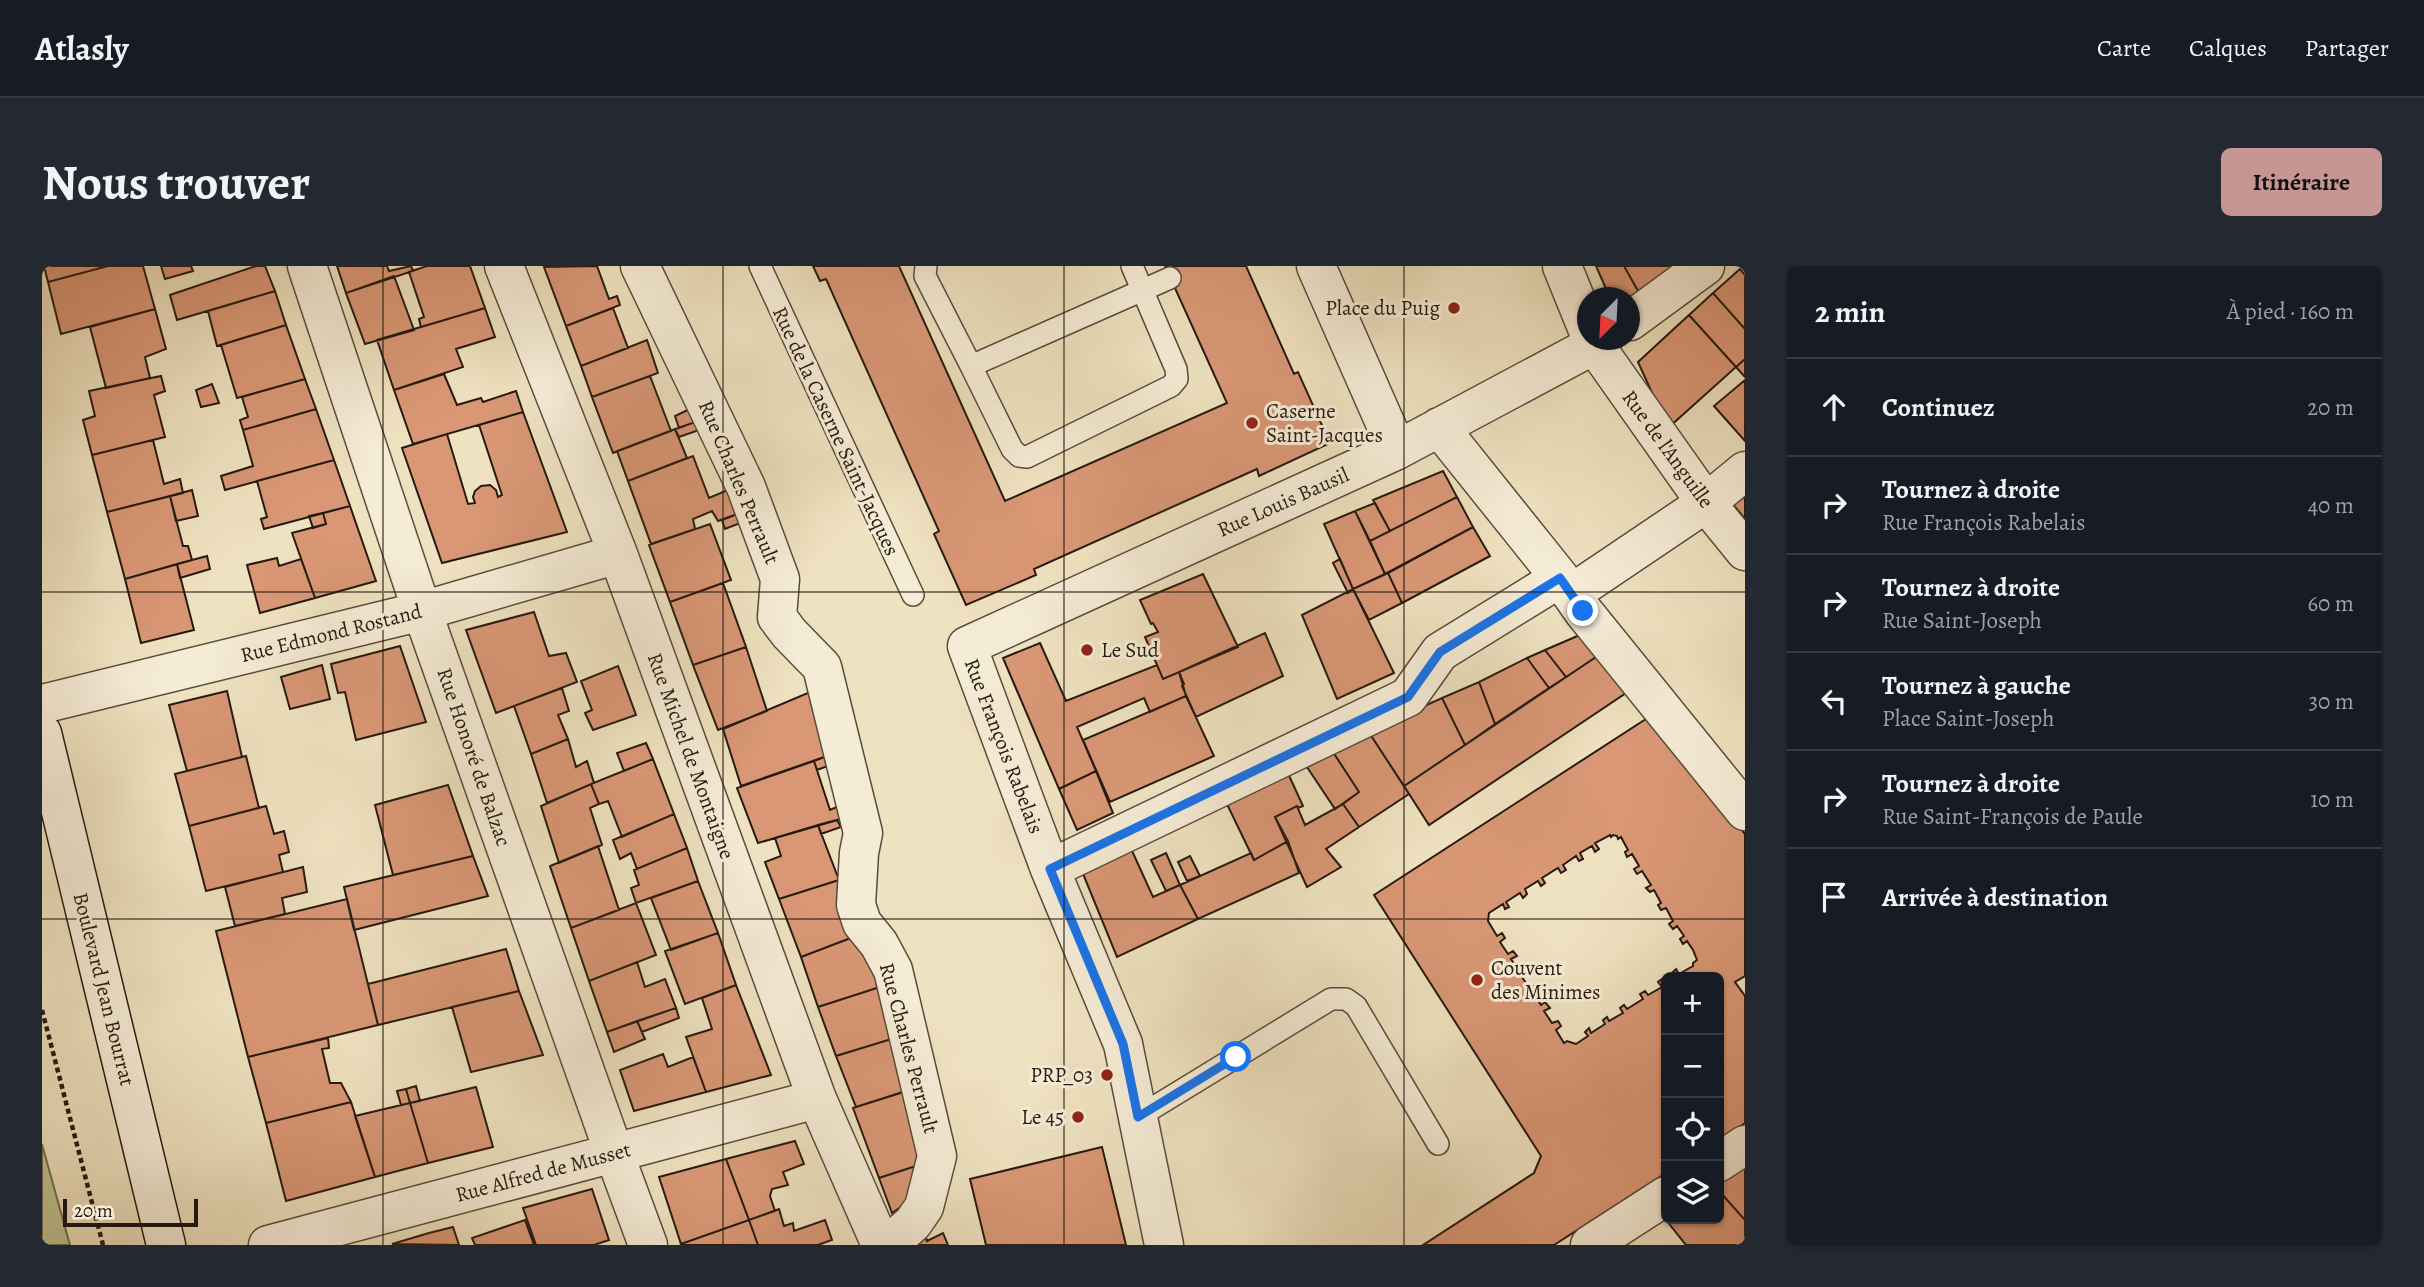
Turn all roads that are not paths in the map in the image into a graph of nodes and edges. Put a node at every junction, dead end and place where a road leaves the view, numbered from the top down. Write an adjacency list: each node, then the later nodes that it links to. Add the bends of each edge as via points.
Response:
1 (307, 266): 25 (street, Rue Honoré de Balzac)
2 (504, 266): 22 (street, Rue Michel de Montaigne)
3 (640, 266): 42 (street, Rue Charles Perrault, via 746,487 780,579 777,617 822,667 863,833 856,905 862,923 893,970 937,1156 924,1207)
4 (760, 266): 24 (lane, Rue de la Caserne Saint-Jacques)
5 (926, 266): 16 (lane, via 925,276)
6 (1132, 266): 11 (lane)
7 (1316, 266): 18 (street)
8 (1562, 266): 12 (street)
9 (1705, 266): 13 (street)
10 (1170, 278): 11 (lane)
11 (1143, 290): 16 (lane); 16 (lane, via 1177,379 1027,457 1012,449)
12 (1577, 300)
13 (1640, 313)
14 (1577, 349): 17 (street, Rue Louis Bausil)
15 (1602, 350): 20 (street, Rue de l'Anguille)
16 (971, 366)
17 (1438, 427): 18 (street, Rue Louis Bausil); 23 (street)
18 (1397, 450): 26 (street, Rue Louis Bausil)
19 (1745, 471): 20 (street)
20 (1706, 503): 21 (street, Rue de l'Anguille); 23 (street)
21 (1745, 551)
22 (618, 554): 25 (street, Rue Edmond Rostand); 31 (street, Rue Michel de Montaigne)
23 (1565, 586): 29 (street); 30 (street, via 1440,652 1408,697)
24 (913, 595)
25 (422, 611): 27 (street, Rue Edmond Rostand); 35 (street, Rue Honoré de Balzac)
26 (967, 646): 30 (street, Rue François Rabelais)
27 (42, 704)
28 (42, 733): 38 (street, Boulevard Jean Bourrat)
29 (1745, 811)
30 (1050, 869): 32 (street, Rue François Rabelais, via 1123,1044)
31 (817, 1099): 35 (street, Rue Alfred de Musset); 41 (street, Rue Michel de Montaigne)
32 (1138, 1117): 33 (lane, via 1331,999 1346,999 1356,1006); 43 (street, Rue François Rabelais)
33 (1438, 1144)
34 (1745, 1144): 36 (street)
35 (614, 1153): 39 (street, Rue Alfred de Musset); 40 (street, Rue Honoré de Balzac)
36 (1720, 1161)
37 (1661, 1199): 44 (street)
38 (166, 1245)
39 (268, 1245)
40 (648, 1245)
41 (881, 1245)
42 (888, 1245)
43 (1164, 1245)
44 (1590, 1245)

